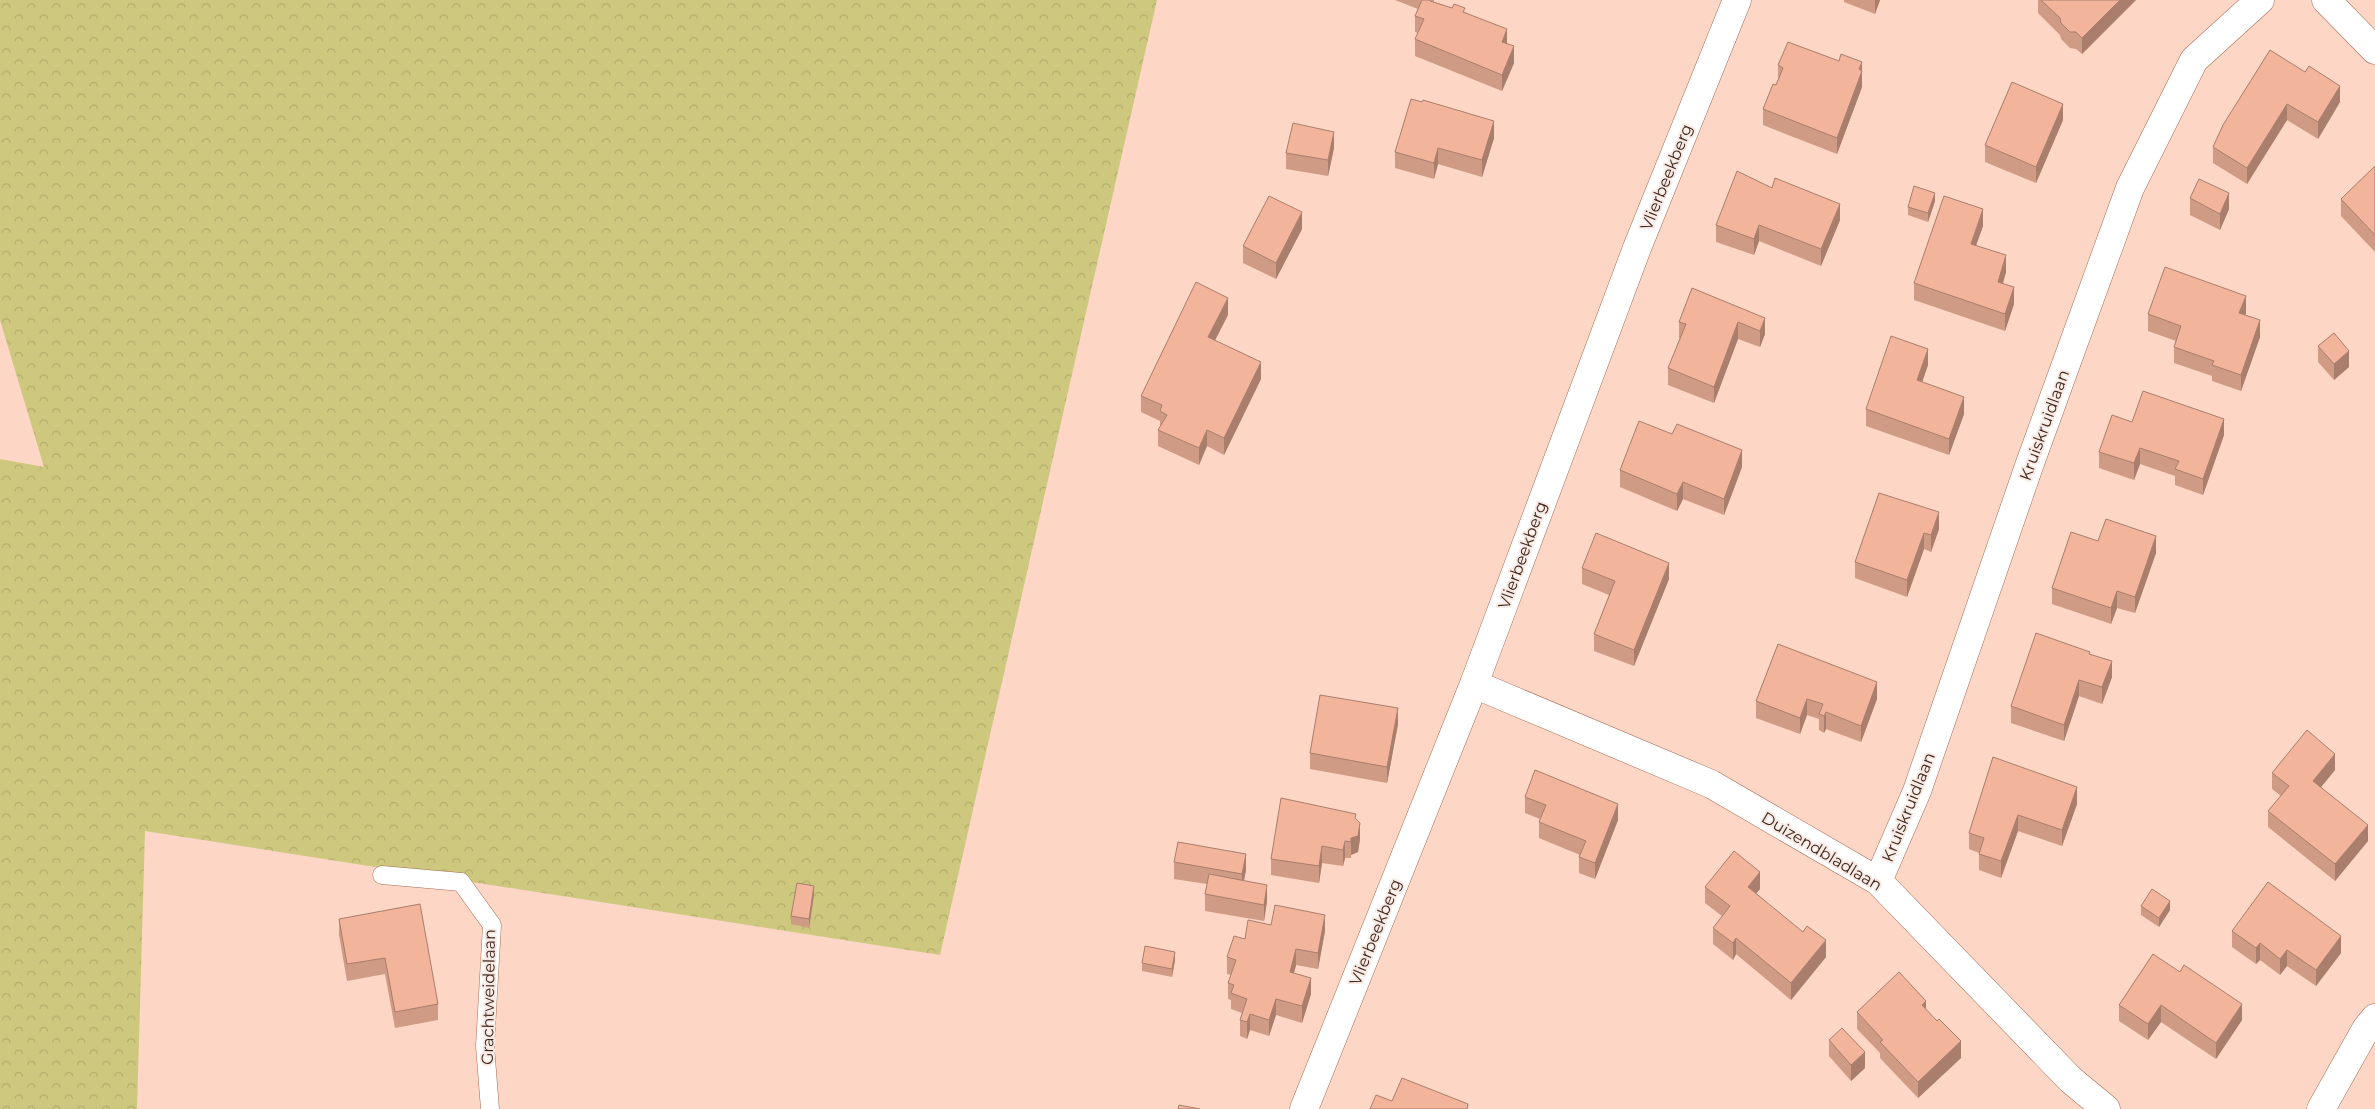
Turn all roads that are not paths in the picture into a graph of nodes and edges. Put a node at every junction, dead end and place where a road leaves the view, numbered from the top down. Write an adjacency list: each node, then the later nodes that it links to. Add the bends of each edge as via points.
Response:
1 (1737, 0): 5 (street, Vlierbeekberg, via 1637,248)
2 (2260, 0): 7 (street, Kruiskruidlaan, via 2194,60 2130,188 2029,466 1917,791)
3 (2326, 0): 4 (street)
4 (2375, 50)
5 (1474, 684): 7 (street, Duizendbladlaan, via 1711,784); 10 (street, Vlierbeekberg)
6 (382, 875): 9 (lane, Grachtweidelaan, via 461,882 492,925 485,1046)
7 (1878, 881): 11 (street, Duizendbladlaan, via 2071,1080)
8 (2375, 1018): 12 (street)
9 (490, 1109)
10 (1304, 1109)
11 (2106, 1109)
12 (2321, 1109)

